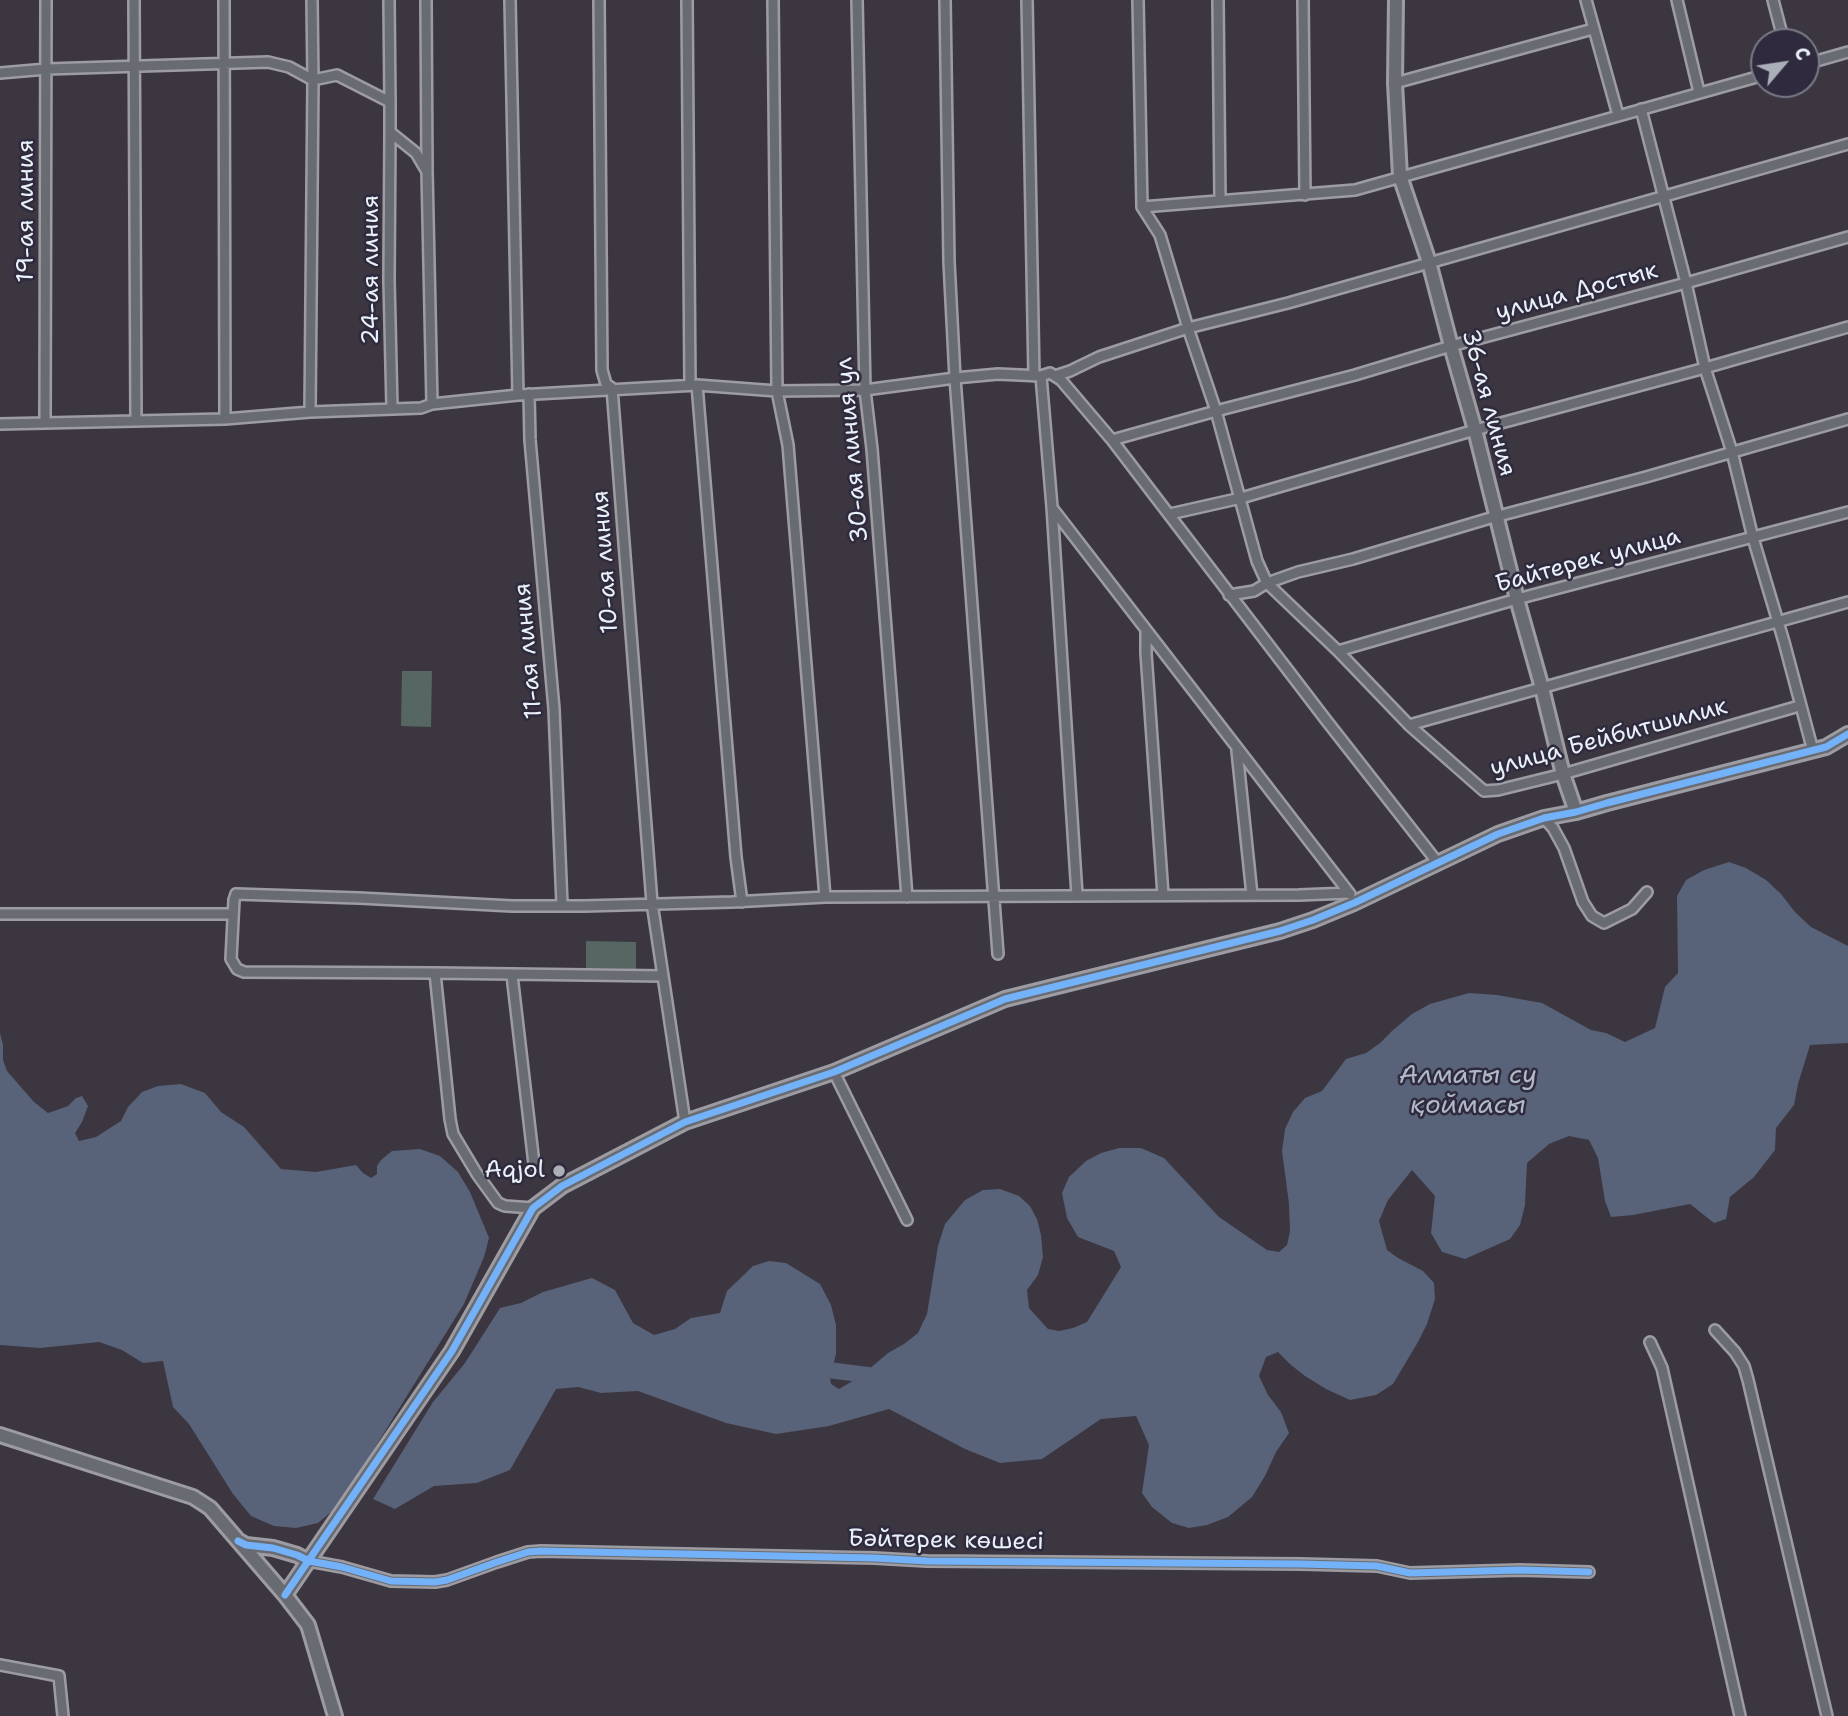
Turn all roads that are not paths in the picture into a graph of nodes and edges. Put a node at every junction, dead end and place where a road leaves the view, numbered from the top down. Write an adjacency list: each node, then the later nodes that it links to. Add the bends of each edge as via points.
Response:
1 (46, 0): 27 (street, 19-ая линия)
2 (134, 0): 26 (street)
3 (224, 0): 25 (street)
4 (312, 0): 30 (street)
5 (389, 0): 33 (street)
6 (426, 0): 38 (street)
7 (510, 0): 59 (street)
8 (599, 0): 55 (street, 10-ая линия, via 602,370)
9 (687, 0): 54 (street)
10 (774, 0): 57 (street)
11 (857, 0): 56 (street, 30-ая линия ул)
12 (945, 0): 53 (street)
13 (1027, 0): 51 (street)
14 (1138, 0): 43 (street)
15 (1218, 0): 42 (street)
16 (1303, 0): 40 (street)
17 (1396, 0): 31 (street, 36-ая линия)
18 (1586, 0): 22 (street)
19 (1677, 0): 32 (street)
20 (1773, 0): 21 (street)
21 (1780, 28)
22 (1593, 29): 31 (street); 35 (street)
23 (1848, 52): 24 (street)
24 (1820, 60)
25 (225, 63): 26 (street); 30 (street, via 268,62); 64 (street)
26 (135, 67): 27 (street); 67 (street)
27 (47, 69): 28 (street); 66 (street, 19-ая линия)
28 (0, 73)
29 (1750, 79): 32 (street)
30 (313, 80): 33 (street, via 337,75); 63 (street)
31 (1395, 83): 39 (street, 36-ая линия)
32 (1699, 92): 34 (street)
33 (390, 102): 36 (street, 24-ая линия)
34 (1641, 109): 35 (street); 41 (street)
35 (1618, 115): 39 (street)
36 (390, 132): 38 (street, via 416,153); 61 (street, 24-ая линия)
37 (1848, 144): 41 (street)
38 (427, 171): 60 (street)
39 (1400, 176): 40 (street, via 1355,190); 45 (street, 36-ая линия)
40 (1305, 195): 42 (street)
41 (1664, 197): 45 (street); 46 (street)
42 (1220, 200): 43 (street)
43 (1142, 207): 48 (street, via 1160,235)
44 (1848, 237): 46 (street, улица Достык)
45 (1429, 262): 48 (street); 49 (street, 36-ая линия)
46 (1686, 283): 49 (street, улица Достык); 50 (street)
47 (1848, 327): 50 (street)
48 (1188, 328): 52 (street); 62 (street)
49 (1451, 346): 62 (street, улица Достык); 69 (street, 36-ая линия)
50 (1705, 368): 69 (street); 71 (street)
51 (1037, 376): 52 (street); 53 (street); 73 (street)
52 (1055, 376): 70 (street)
53 (955, 378): 56 (street); 101 (street)
54 (694, 385): 55 (street); 57 (street); 103 (street)
55 (612, 388): 58 (street); 104 (street, 10-ая линия)
56 (865, 390): 57 (street); 99 (street, 30-ая линия ул)
57 (777, 391): 100 (street, via 788,445)
58 (529, 394): 59 (street); 105 (street, 11-ая линия, via 554,709)
59 (518, 395): 60 (street)
60 (432, 404): 61 (street)
61 (392, 408): 63 (street)
62 (1216, 411): 70 (street, улица Достык); 72 (street)
63 (310, 412): 64 (street)
64 (225, 419): 67 (street)
65 (1848, 419): 71 (street)
66 (45, 421): 67 (street); 68 (street)
67 (136, 421)
68 (0, 424)
69 (1475, 430): 72 (street); 76 (street, 36-ая линия)
70 (1112, 440): 75 (street)
71 (1732, 452): 76 (street); 77 (street)
72 (1241, 498): 75 (street); 78 (street)
73 (1052, 507): 83 (street); 96 (street)
74 (1848, 512): 77 (street, Байтерек улица)
75 (1170, 514): 79 (street)
76 (1497, 517): 78 (street); 80 (street, 36-ая линия)
77 (1753, 538): 80 (street, Байтерек улица); 82 (street)
78 (1267, 583): 79 (street, via 1254,591); 84 (street)
79 (1229, 595): 94 (street)
80 (1517, 599): 84 (street, Байтерек улица); 85 (street, 36-ая линия)
81 (1848, 602): 82 (street)
82 (1777, 622): 85 (street); 86 (street)
83 (1146, 630): 89 (street); 97 (street)
84 (1338, 651): 87 (street)
85 (1542, 688): 87 (street); 91 (street, 36-ая линия)
86 (1799, 706): 90 (street); 91 (street, улица Бейбитшилик)
87 (1409, 725): 91 (street, улица Бейбитшилик, via 1484,792)
88 (1848, 734): 90 (street)
89 (1237, 748): 98 (street); 102 (street)
90 (1813, 751): 92 (street)
91 (1563, 774): 92 (street, 36-ая линия)
92 (1576, 812): 93 (street)
93 (1544, 818): 94 (street); 95 (street, via 1564,848 1592,916 1604,923 1632,909)
94 (1438, 863): 102 (street)
95 (1647, 892)
96 (1077, 895): 97 (street); 101 (street)
97 (1163, 895): 98 (street)
98 (1252, 895): 102 (street)
99 (906, 897): 100 (street); 101 (street)
100 (825, 898): 103 (street)
101 (993, 898): 108 (street)
102 (1351, 898): 112 (street, via 1313,920 1280,931 1005,999)
103 (742, 902): 104 (street)
104 (652, 903): 105 (street); 111 (street, 10-ая линия)
105 (562, 905): 107 (street, via 236,894)
106 (0, 914): 107 (street)
107 (233, 914): 109 (street, via 231,959 244,972)
108 (998, 954)
109 (435, 973): 110 (street); 115 (street, via 453,1134 498,1203)
110 (512, 975): 111 (street); 114 (street)
111 (663, 976): 113 (street, 10-ая линия)
112 (834, 1072): 113 (street); 116 (street)
113 (685, 1122): 115 (street, via 562,1186)
114 (534, 1164)
115 (533, 1208): 121 (street, via 452,1351)
116 (908, 1220)
117 (1714, 1330): 128 (street, via 1744,1366)
118 (1650, 1342): 127 (street, via 1662,1368)
119 (0, 1435): 120 (street, via 193,1497 210,1508)
120 (239, 1541): 121 (street); 123 (street)
121 (309, 1561): 122 (street, Бәйтерек көшесі, via 391,1581 435,1582 541,1551 1301,1564 1377,1566 1410,1573); 123 (street)
122 (1589, 1572)
123 (285, 1595): 126 (street, via 307,1625)
124 (0, 1665): 125 (street, via 59,1676)
125 (63, 1716)
126 (335, 1716)
127 (1740, 1716)
128 (1827, 1716)

